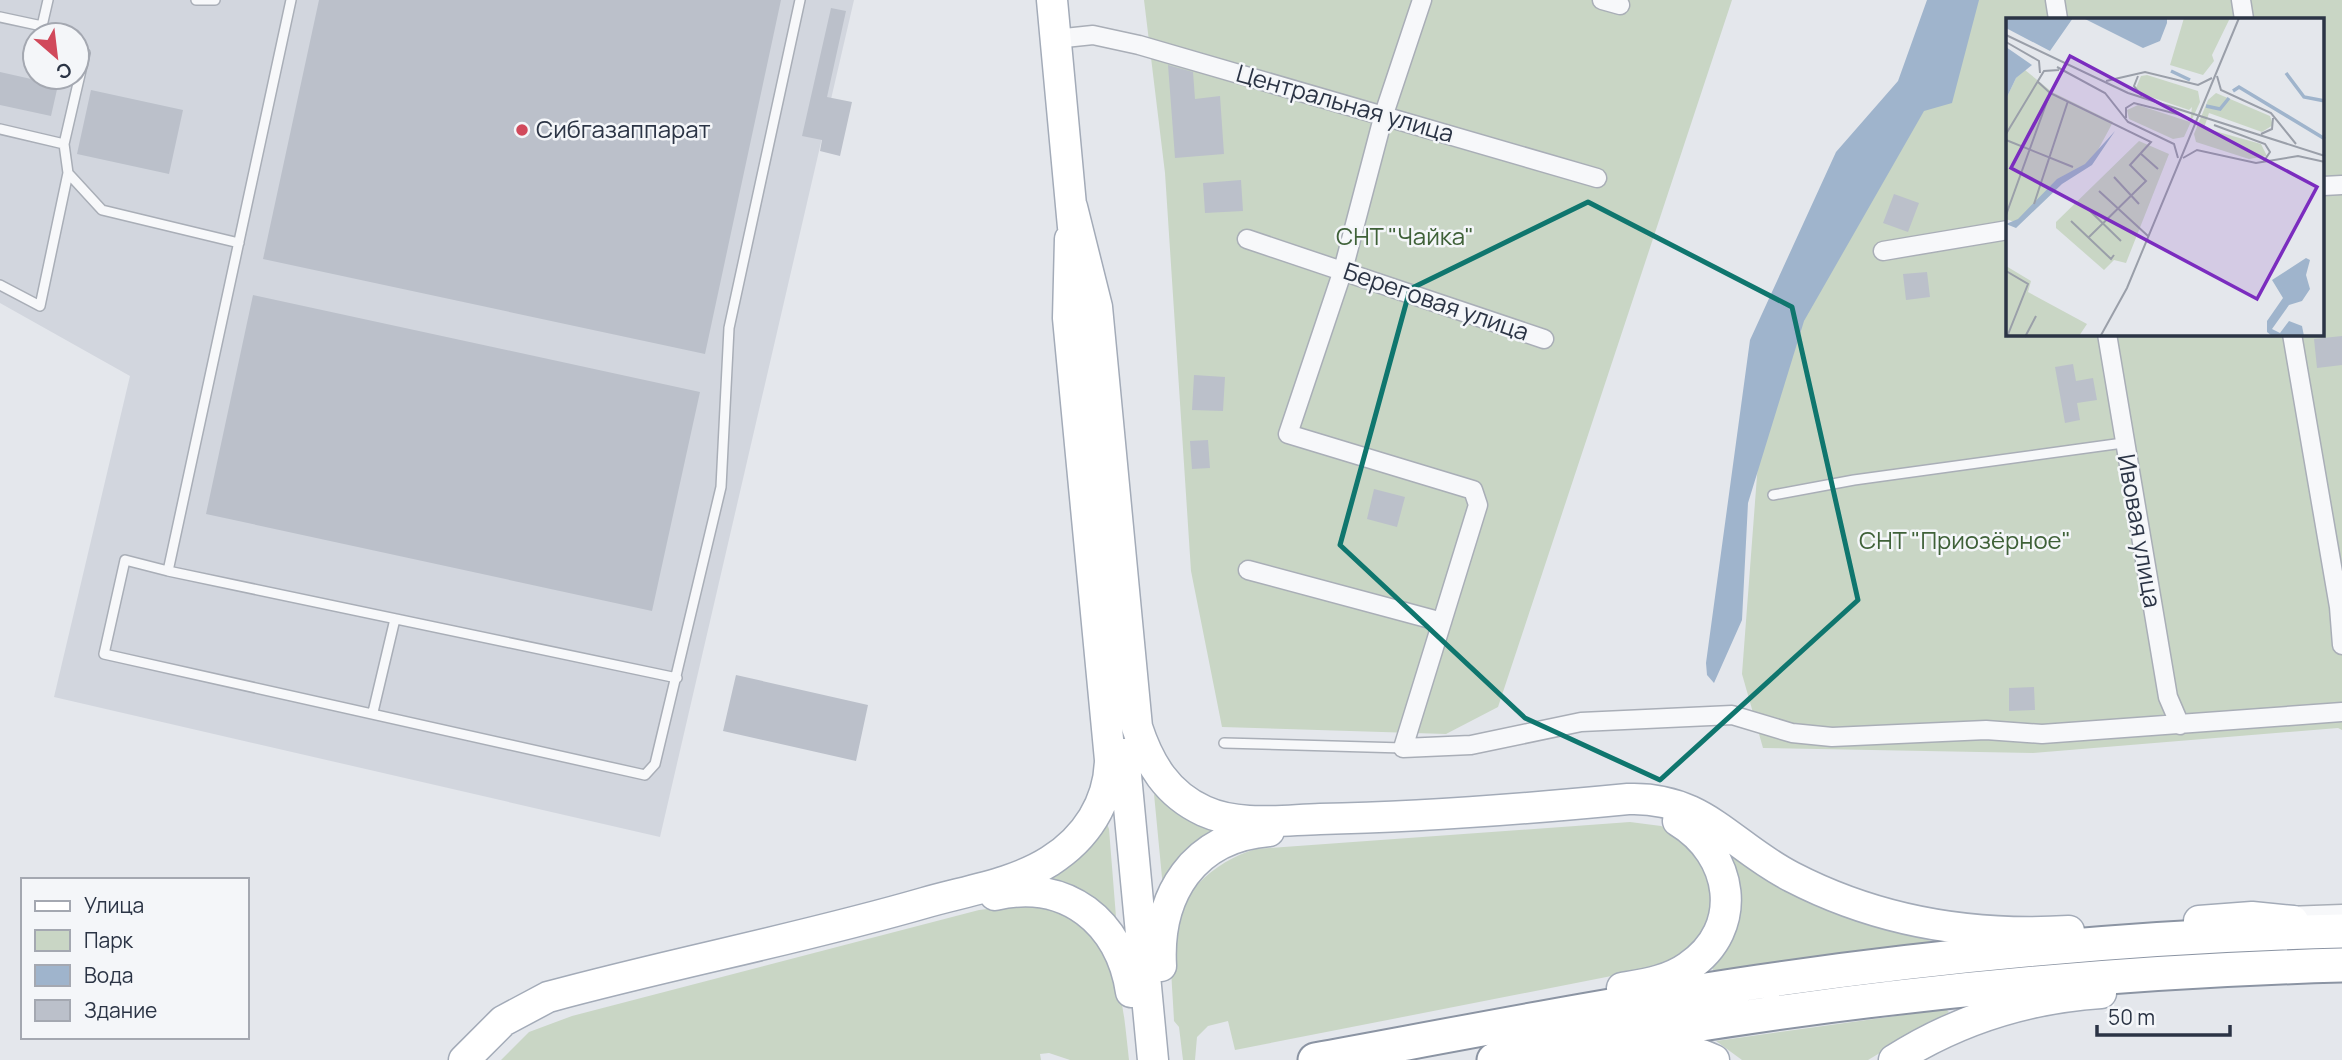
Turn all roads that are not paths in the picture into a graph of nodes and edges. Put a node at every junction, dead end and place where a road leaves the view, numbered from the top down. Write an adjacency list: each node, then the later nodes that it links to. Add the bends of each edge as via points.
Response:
1 (48, 0): 15 (lane)
2 (196, 0): 3 (lane)
3 (215, 0)
4 (291, 0): 29 (lane)
5 (800, 0): 43 (lane, via 729,328 721,487)
6 (1052, 0): 17 (main road)
7 (1422, 0): 19 (street)
8 (1602, 0): 11 (street)
9 (2055, 0): 13 (street)
10 (2241, 0): 14 (street)
11 (1620, 5)
12 (0, 17): 16 (lane)
13 (2058, 18)
14 (2244, 18)
15 (43, 21)
16 (21, 22)
17 (1055, 38): 19 (street, Центральная улица, via 1093,35); 26 (main road)
18 (76, 91): 21 (lane)
19 (1384, 114): 23 (street, Центральная улица); 31 (street)
20 (0, 129): 21 (lane)
21 (64, 144): 22 (lane)
22 (68, 173): 29 (lane, via 102,210); 32 (lane, via 40,306)
23 (1597, 178)
24 (2342, 185): 25 (street)
25 (2324, 186)
26 (1072, 207): 50 (main road, via 1097,307 1138,727 1154,767 1180,797 1228,820); 53 (main road, via 1068,318 1109,751 1107,792 1080,835 1034,870); 62 (main road)
27 (2006, 230): 30 (street)
28 (1247, 239): 31 (street, Береговая улица)
29 (239, 243): 39 (lane)
30 (1883, 251)
31 (1343, 270): 35 (street, Береговая улица); 41 (street, via 1288,434 1473,490 1478,505)
32 (0, 285)
33 (2107, 336): 36 (street, Ивовая улица)
34 (2292, 336): 42 (street)
35 (1545, 339)
36 (2123, 443): 37 (lane); 46 (street, Ивовая улица, via 2168,696)
37 (1773, 495)
38 (1248, 570): 41 (street)
39 (168, 571): 40 (lane); 44 (lane, via 125,560 104,654)
40 (395, 619): 43 (lane); 44 (lane)
41 (1442, 622): 48 (street)
42 (2342, 645)
43 (677, 678): 44 (lane, via 655,764 645,775)
44 (373, 712)
45 (2342, 712): 46 (street)
46 (2179, 725): 48 (street, via 2042,734 1986,730 1832,737 1793,733 1732,715 1581,722 1471,745)
47 (1224, 743): 48 (lane)
48 (1403, 748)
49 (1490, 812): 50 (main road); 52 (main road, via 1636,799 1678,804 1772,866 1826,893 1892,916 1962,930 2038,933); 63 (main road, via 1639,810 1676,820 1701,837 1720,866 1725,910 1715,939 1687,968 1658,981 1371,1035)
50 (1401, 817): 62 (main road, via 1250,834 1212,850 1189,870 1171,894 1161,923 1164,1007)
51 (2342, 914): 52 (street)
52 (2252, 917): 54 (main road); 56 (street)
53 (867, 919): 57 (main road); 62 (main road, via 1019,891 1046,893 1071,902 1098,920 1118,946 1129,974 1134,1011)
54 (2342, 925)
55 (2342, 931): 56 (highway)
56 (2175, 938): 64 (highway, via 1758,982)
57 (725, 955): 60 (main road, via 548,997 503,1021); 61 (main road, via 541,1012 502,1037)
58 (2342, 965): 65 (highway, via 2173,972 2024,985 1763,1016)
59 (2342, 979): 68 (main road, via 2173,987 2048,1000 1948,1029)
60 (464, 1060)
61 (484, 1060)
62 (1153, 1060)
63 (1301, 1060)
64 (1315, 1060)
65 (1494, 1060)
66 (1585, 1060): 67 (main road, via 1665,1049)
67 (1714, 1060)
68 (1894, 1060)

